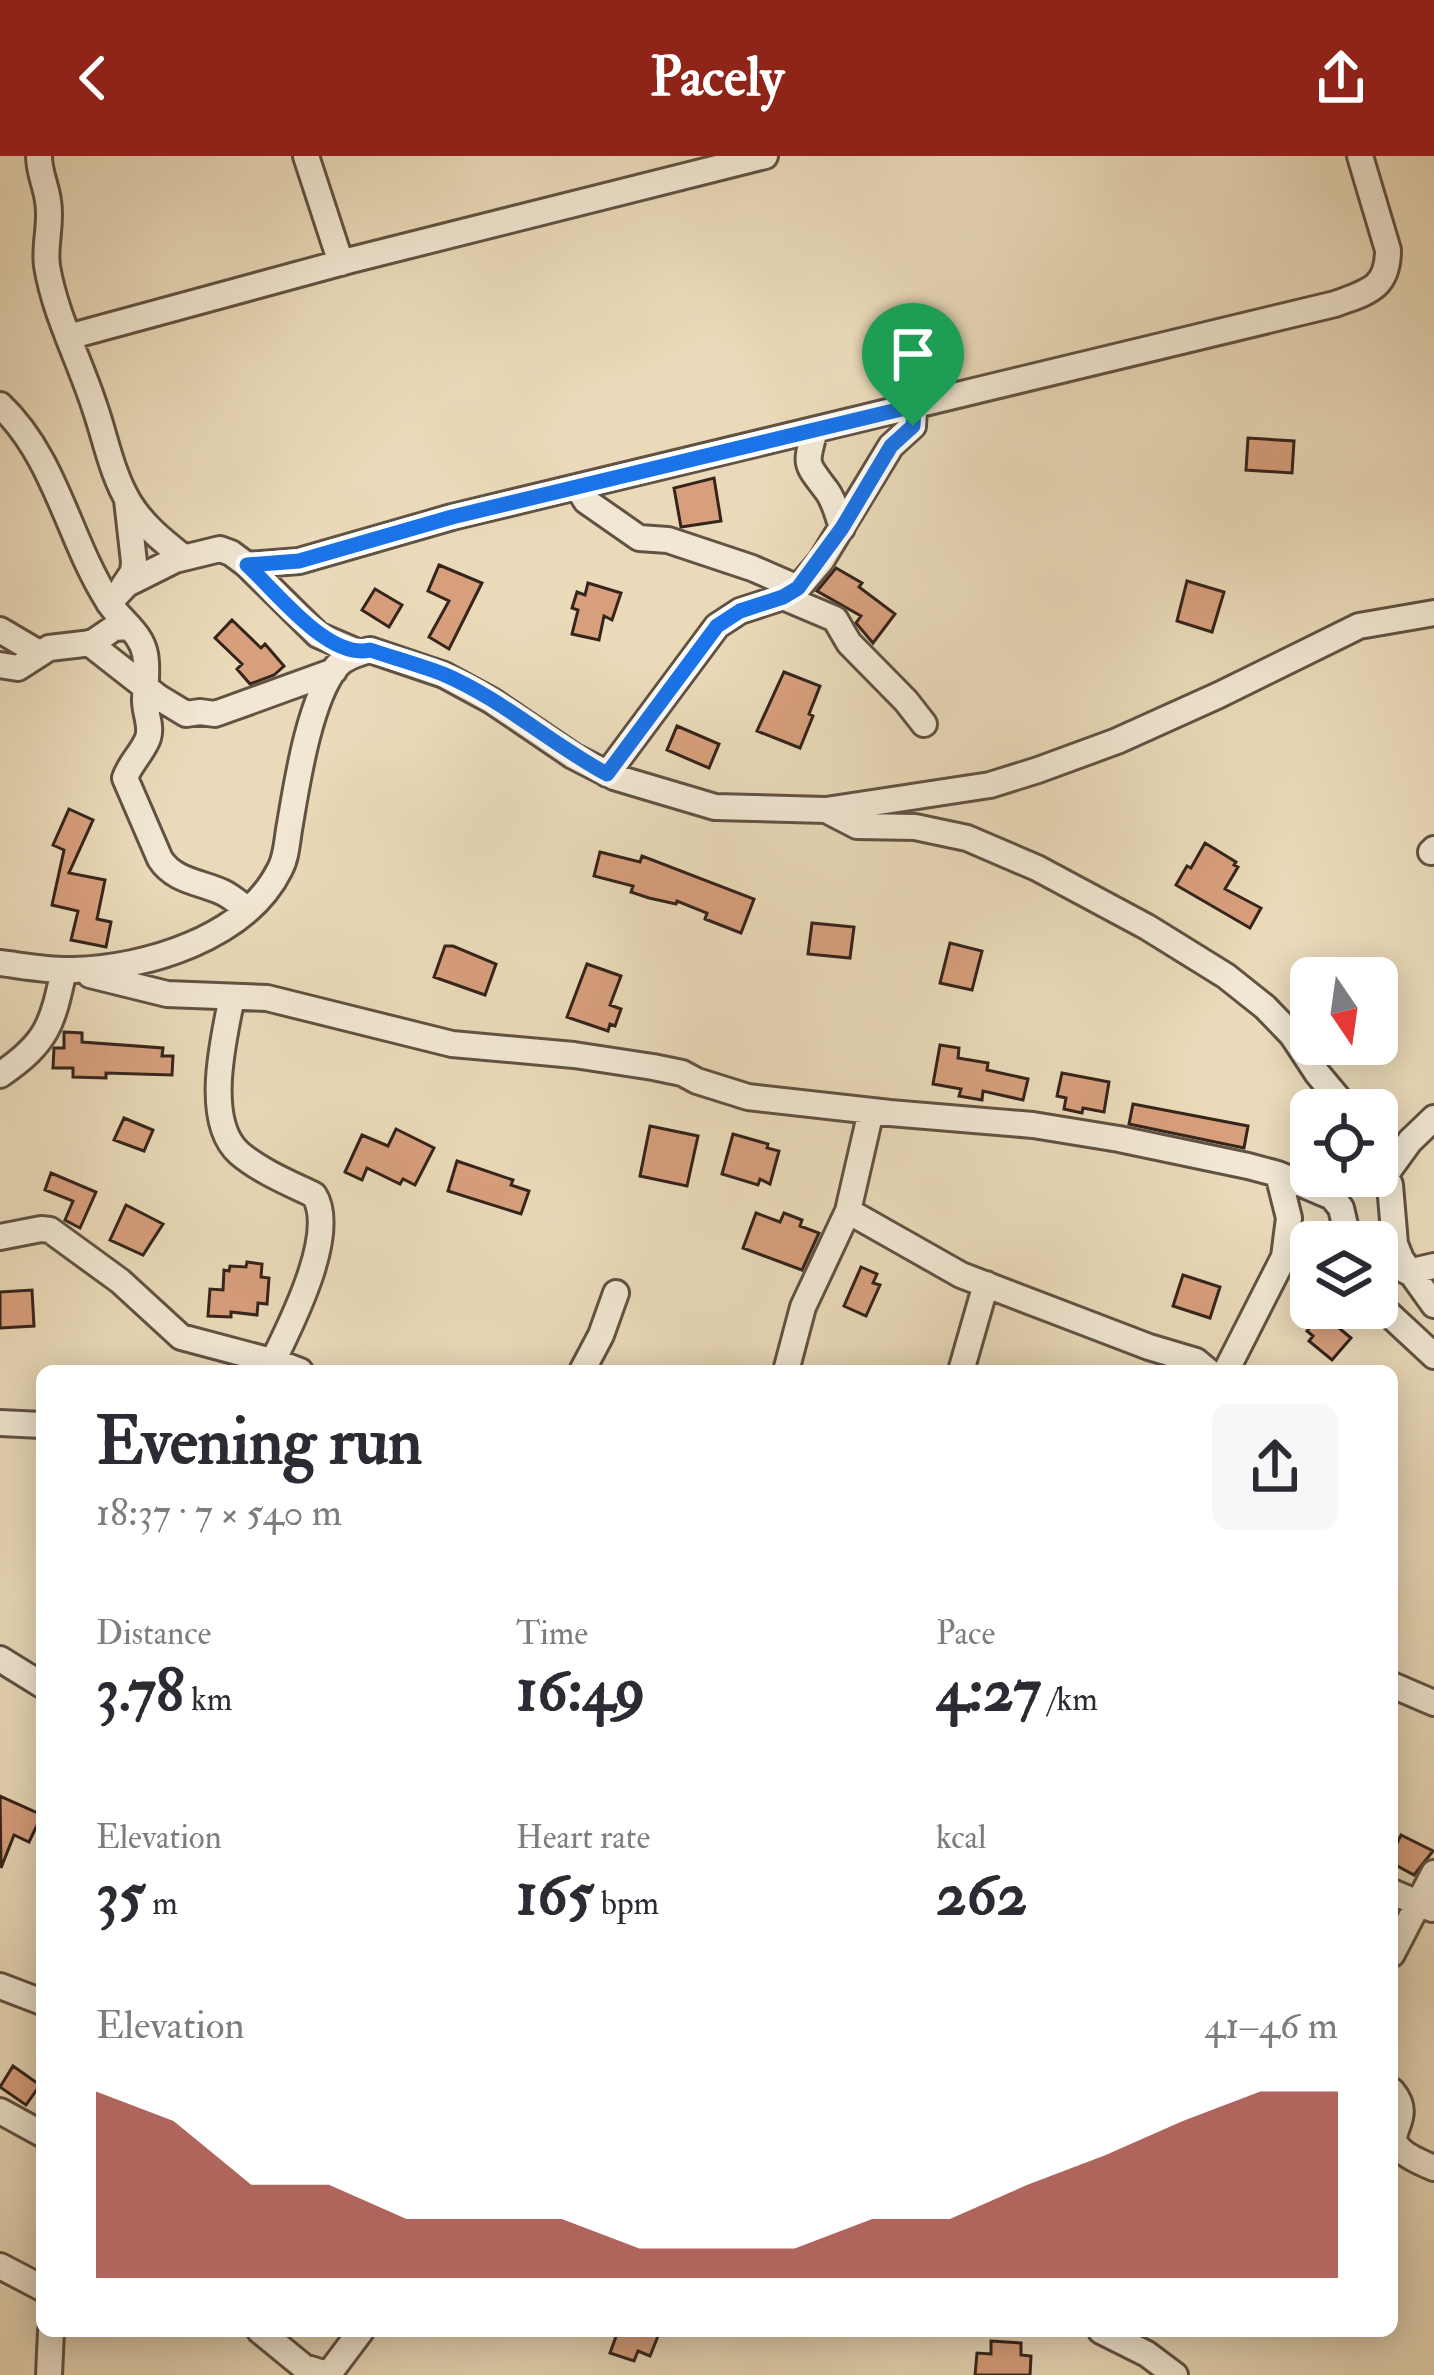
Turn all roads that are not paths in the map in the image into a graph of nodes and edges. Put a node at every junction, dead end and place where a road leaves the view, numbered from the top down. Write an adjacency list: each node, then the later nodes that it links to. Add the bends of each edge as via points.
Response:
1 (39, 156): 6 (street, via 48,273)
2 (306, 156): 5 (street)
3 (765, 156): 5 (street)
4 (1360, 156): 8 (street, via 1388,250 1376,287 1336,304)
5 (341, 262): 6 (street)
6 (68, 337): 11 (street)
7 (0, 405): 16 (street, via 38,454 75,538)
8 (914, 406): 9 (street); 12 (street, via 913,426 891,446)
9 (815, 430): 10 (street); 12 (street, via 808,467)
10 (578, 488): 14 (street, via 299,561); 15 (street, via 639,538 752,568)
11 (126, 498): 13 (street); 16 (street, via 133,572)
12 (842, 528): 15 (street)
13 (183, 557): 14 (street, via 220,549); 16 (street)
14 (247, 565): 21 (street, via 318,634)
15 (790, 593): 26 (street, via 836,619); 27 (street, via 717,626)
16 (116, 595): 18 (street)
17 (1434, 613): 28 (street, via 1359,626 1038,770)
18 (129, 627): 20 (street); 25 (street, via 146,655)
19 (0, 630): 22 (street)
20 (89, 643): 22 (street); 25 (street)
21 (360, 652): 24 (street); 27 (street, via 445,675)
22 (39, 653): 23 (street, via 18,668)
23 (0, 665)
24 (334, 671): 25 (street, via 215,714 183,713); 29 (street, via 299,769 283,865)
25 (146, 685): 29 (street, via 150,734 125,778 160,859 177,876)
26 (924, 724)
27 (607, 774): 28 (street, via 715,807)
28 (826, 810): 34 (street, via 857,826 967,838 1148,927 1265,1006)
29 (248, 910): 31 (street, via 184,948)
30 (0, 963): 31 (street)
31 (68, 970): 32 (street, via 167,994); 33 (street, via 43,1037)
32 (232, 997): 35 (street, via 267,998 452,1044 574,1054 682,1073 748,1097); 51 (street, via 220,1090 225,1132 240,1154 314,1195 322,1222 314,1263)
33 (0, 1075)
34 (1330, 1089)
35 (872, 1112): 38 (street, via 1034,1125); 40 (street)
36 (1434, 1118): 37 (street)
37 (1398, 1151)
38 (1278, 1174): 41 (street, via 1338,1202); 57 (street, via 1289,1217 1284,1257)
39 (1391, 1197): 45 (street, via 1395,1244)
40 (848, 1211): 46 (street); 54 (street, via 803,1307)
41 (1344, 1221)
42 (0, 1237): 51 (street, via 50,1230 181,1337)
43 (1434, 1266): 45 (street)
44 (1398, 1267): 45 (street)
45 (1408, 1272): 48 (street)
46 (986, 1284): 55 (street); 56 (street)
47 (616, 1293): 53 (street)
48 (1434, 1305)
49 (1398, 1323): 50 (street)
50 (1434, 1356)
51 (273, 1361): 52 (street)
52 (284, 1365)
53 (585, 1365)
54 (788, 1365)
55 (963, 1365)
56 (1201, 1365)
57 (1229, 1365)
58 (0, 1423): 59 (street)
59 (36, 1425)
60 (0, 1659): 61 (street)
61 (36, 1681)
62 (1398, 1687): 63 (street)
63 (1434, 1703)
64 (1434, 1873): 66 (street)
65 (1398, 1895): 66 (street)
66 (1426, 1907): 67 (street)
67 (1398, 1946)
68 (0, 1986): 69 (street)
69 (36, 2000)
70 (0, 2111): 71 (street)
71 (36, 2123)
72 (1398, 2149): 73 (street)
73 (1434, 2168)
74 (0, 2266): 75 (street)
75 (36, 2285)
76 (51, 2337): 81 (street)
77 (268, 2337): 80 (street)
78 (355, 2337): 80 (street)
79 (1113, 2337): 82 (street)
80 (316, 2373)
81 (49, 2375)
82 (1175, 2375)

